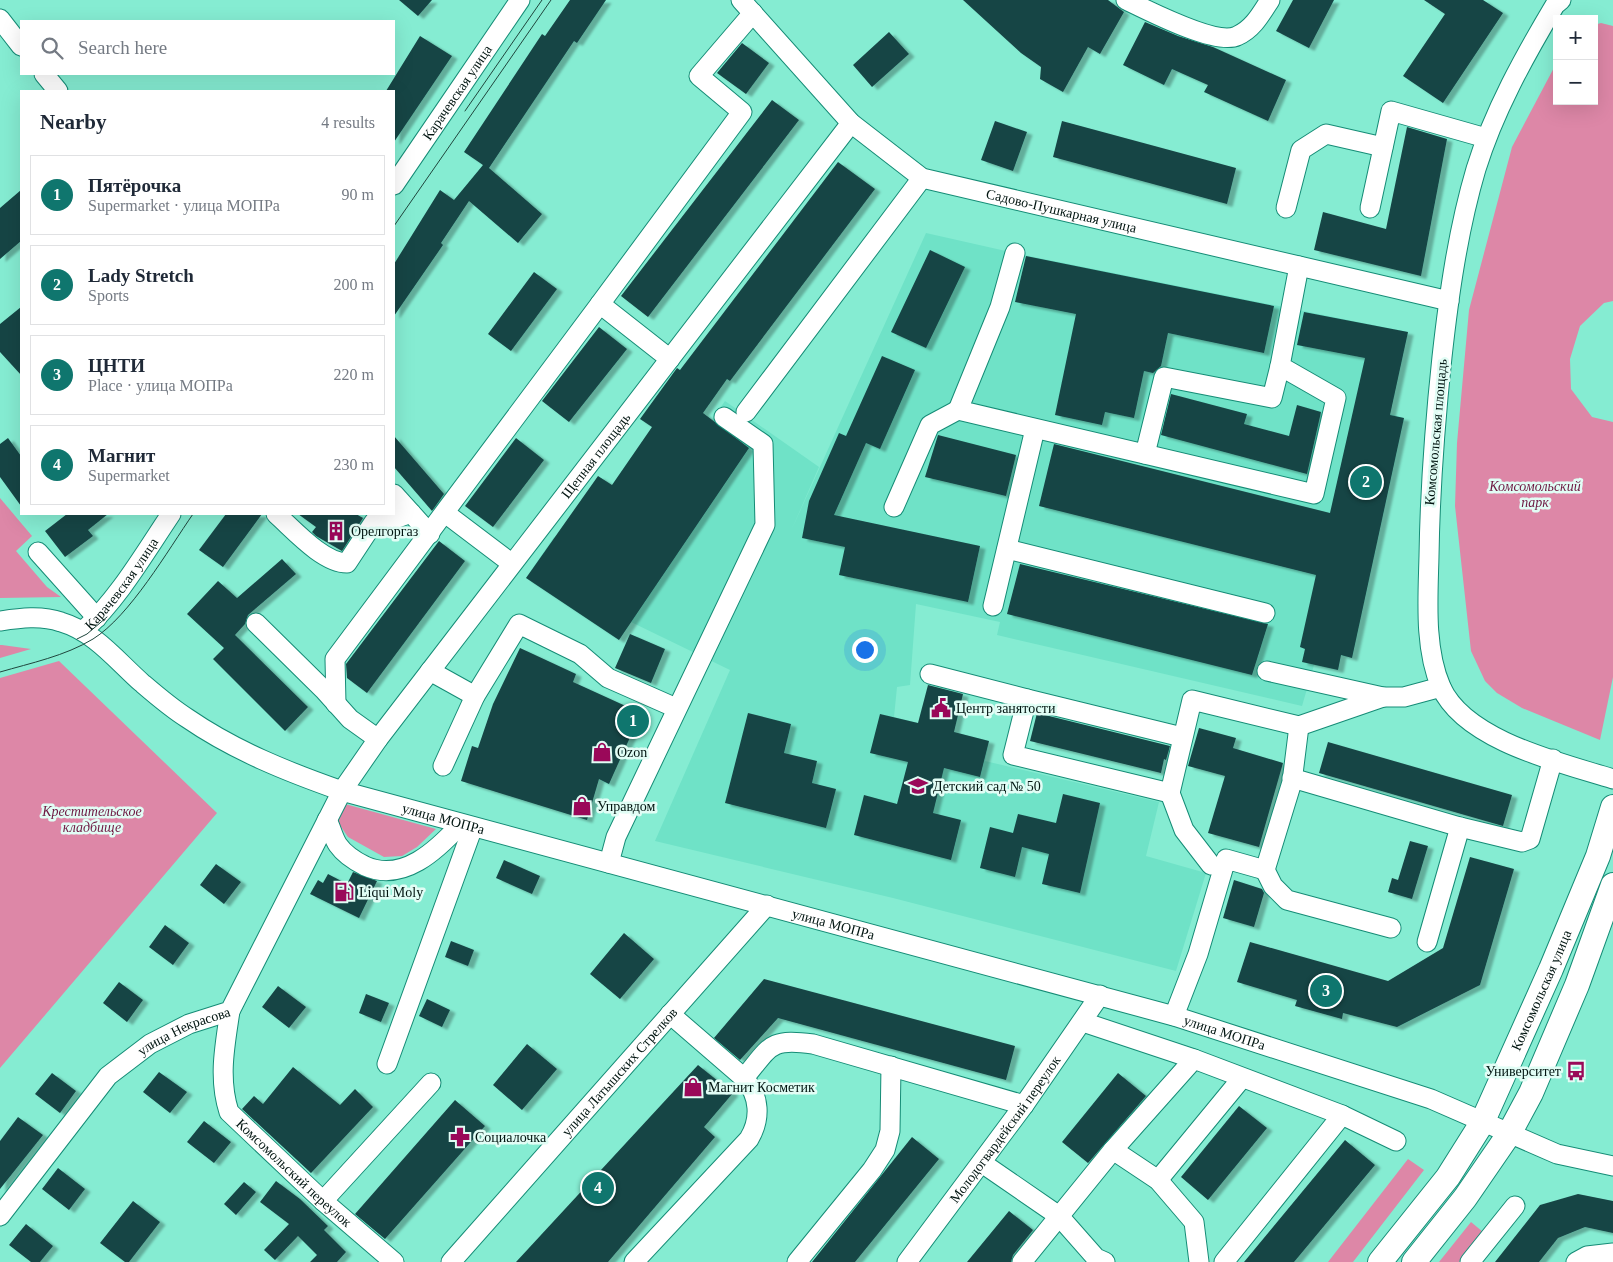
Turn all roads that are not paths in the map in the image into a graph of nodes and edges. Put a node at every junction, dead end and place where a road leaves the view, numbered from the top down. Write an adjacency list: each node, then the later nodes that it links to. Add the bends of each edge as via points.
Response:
1 (520, 0): 14 (street, Карачевская улица)
2 (1126, 0): 3 (street, via 1213,37 1236,37 1257,22)
3 (1270, 0)
4 (1562, 0): 11 (street, Комсомольская площадь, via 1555,5 1526,53)
5 (747, 6): 10 (street, Садово-Пушкарная улица); 20 (street, via 699,76 742,112)
6 (0, 19): 7 (street)
7 (20, 45)
8 (45, 75): 9 (street)
9 (57, 90)
10 (851, 123): 13 (street, Садово-Пушкарная улица); 21 (street, Щепная площадь)
11 (1486, 138): 12 (street, via 1391,111); 19 (street, Комсомольская площадь, via 1455,262)
12 (1383, 147): 15 (street, via 1326,134 1301,150); 16 (street)
13 (922, 178): 18 (street, Садово-Пушкарная улица); 24 (street)
14 (395, 184)
15 (1286, 208)
16 (1370, 208)
17 (1015, 253): 23 (street, via 1000,307)
18 (1298, 266): 19 (street, Садово-Пушкарная улица); 22 (street)
19 (1449, 301): 47 (street, Комсомольская площадь, via 1433,446 1428,593 1431,654)
20 (600, 304): 21 (street); 31 (street)
21 (670, 359): 37 (street, Щепная площадь)
22 (1280, 366): 27 (street, via 1272,398 1164,377); 27 (street, via 1336,398 1314,494)
23 (958, 410): 26 (street); 29 (street, via 930,424)
24 (746, 412)
25 (724, 417): 52 (street, via 763,444 765,525)
26 (1035, 429): 27 (street); 35 (street)
27 (1145, 454)
28 (395, 495): 30 (street)
29 (894, 507)
30 (411, 513): 33 (street, via 389,521 374,522 348,563 337,563); 34 (street)
31 (445, 513): 34 (street); 37 (street)
32 (170, 515): 40 (street, Карачевская улица)
33 (277, 515)
34 (430, 534): 51 (street, via 334,659)
35 (1007, 549): 38 (street); 39 (street)
36 (38, 552): 40 (street)
37 (511, 563): 44 (street, Щепная площадь)
38 (993, 606)
39 (1264, 614)
40 (97, 618): 43 (street, Карачевская улица)
41 (0, 620): 43 (street, Карачевская улица, via 43,618)
42 (256, 623): 51 (street)
43 (83, 631): 60 (street, улица МОПРа, via 186,718 234,747 286,771)
44 (430, 671): 48 (street); 55 (street, Щепная площадь)
45 (1267, 671): 49 (street)
46 (930, 674): 50 (street)
47 (1441, 688): 49 (street, via 1404,697); 56 (street, Комсомольская площадь, via 1456,708 1482,730)
48 (475, 696): 52 (street, via 520,624 580,654 608,678); 57 (street)
49 (1383, 697): 53 (street)
50 (1027, 698): 54 (street); 61 (street, via 1013,755)
51 (336, 704): 55 (street, via 350,719)
52 (676, 708): 66 (street, via 616,837)
53 (1299, 726): 54 (street, via 1192,700); 58 (street)
54 (1182, 736): 61 (street)
55 (378, 739): 60 (street, Щепная площадь)
56 (1553, 760): 59 (street, Комсомольская площадь); 65 (street, via 1530,839 1522,842)
57 (443, 766)
58 (1292, 778): 65 (street); 68 (street)
59 (1613, 779)
60 (342, 791): 63 (street, улица Некрасова); 64 (street, улица МОПРа)
61 (1170, 792): 67 (street, via 1184,830)
62 (1613, 807): 86 (main road, Комсомольская улица, via 1580,900)
63 (327, 820): 64 (street, via 338,844 352,860 378,871 395,871 418,862); 74 (street, улица Некрасова)
64 (467, 825): 66 (street, улица МОПРа); 79 (street)
65 (1460, 827): 72 (street)
66 (608, 862): 70 (street, улица МОПРа)
67 (1211, 865)
68 (1265, 870): 71 (street, via 1273,886 1287,900); 76 (street, via 1226,859 1198,954)
69 (1613, 885): 87 (main road, Комсомольская улица, via 1574,994 1531,1093)
70 (767, 905): 73 (street, улица МОПРа); 75 (street, улица Латышских Стрелков)
71 (1391, 928)
72 (1427, 942)
73 (1100, 995): 76 (street, улица МОПРа); 77 (street, Молодогвардейский переулок)
74 (230, 1010): 93 (street, Комсомольский переулок, via 222,1073 223,1094 229,1112); 95 (street, улица Некрасова, via 189,1024 150,1044 108,1076)
75 (670, 1014): 81 (street); 100 (street, улица Латышских Стрелков)
76 (1174, 1016): 86 (street, улица МОПРа, via 1431,1099)
77 (1083, 1022): 78 (street); 84 (street, Молодогвардейский переулок)
78 (1194, 1059): 82 (street); 89 (street)
79 (387, 1064)
80 (891, 1066): 81 (street, via 791,1041 774,1044); 84 (street); 102 (street, via 892,1115 885,1150)
81 (744, 1078): 101 (street, via 751,1086 758,1109 749,1139)
82 (1242, 1078): 85 (street); 92 (street)
83 (432, 1083): 93 (street)
84 (1024, 1106): 90 (street, Молодогвардейский переулок)
85 (1342, 1115): 88 (street); 106 (street)
86 (1482, 1123): 87 (street, улица МОПРа); 107 (main road, Комсомольская улица, via 1448,1178)
87 (1509, 1134): 91 (street, улица МОПРа, via 1557,1154); 108 (main road, Комсомольская улица, via 1465,1198)
88 (1396, 1141)
89 (1113, 1150): 92 (street); 96 (street)
90 (982, 1163): 96 (street); 103 (street, Молодогвардейский переулок)
91 (1613, 1166)
92 (1158, 1180): 105 (street, via 1194,1222)
93 (323, 1201): 99 (street, Комсомольский переулок)
94 (1515, 1206): 109 (street)
95 (0, 1216)
96 (1058, 1216): 98 (street); 104 (street)
97 (1613, 1252): 110 (street, via 1587,1256)
98 (1098, 1261)
99 (394, 1262)
100 (451, 1262)
101 (634, 1262)
102 (797, 1262)
103 (907, 1262)
104 (1022, 1262)
105 (1199, 1262)
106 (1224, 1262)
107 (1380, 1262)
108 (1414, 1262)
109 (1470, 1262)
110 (1576, 1262)

